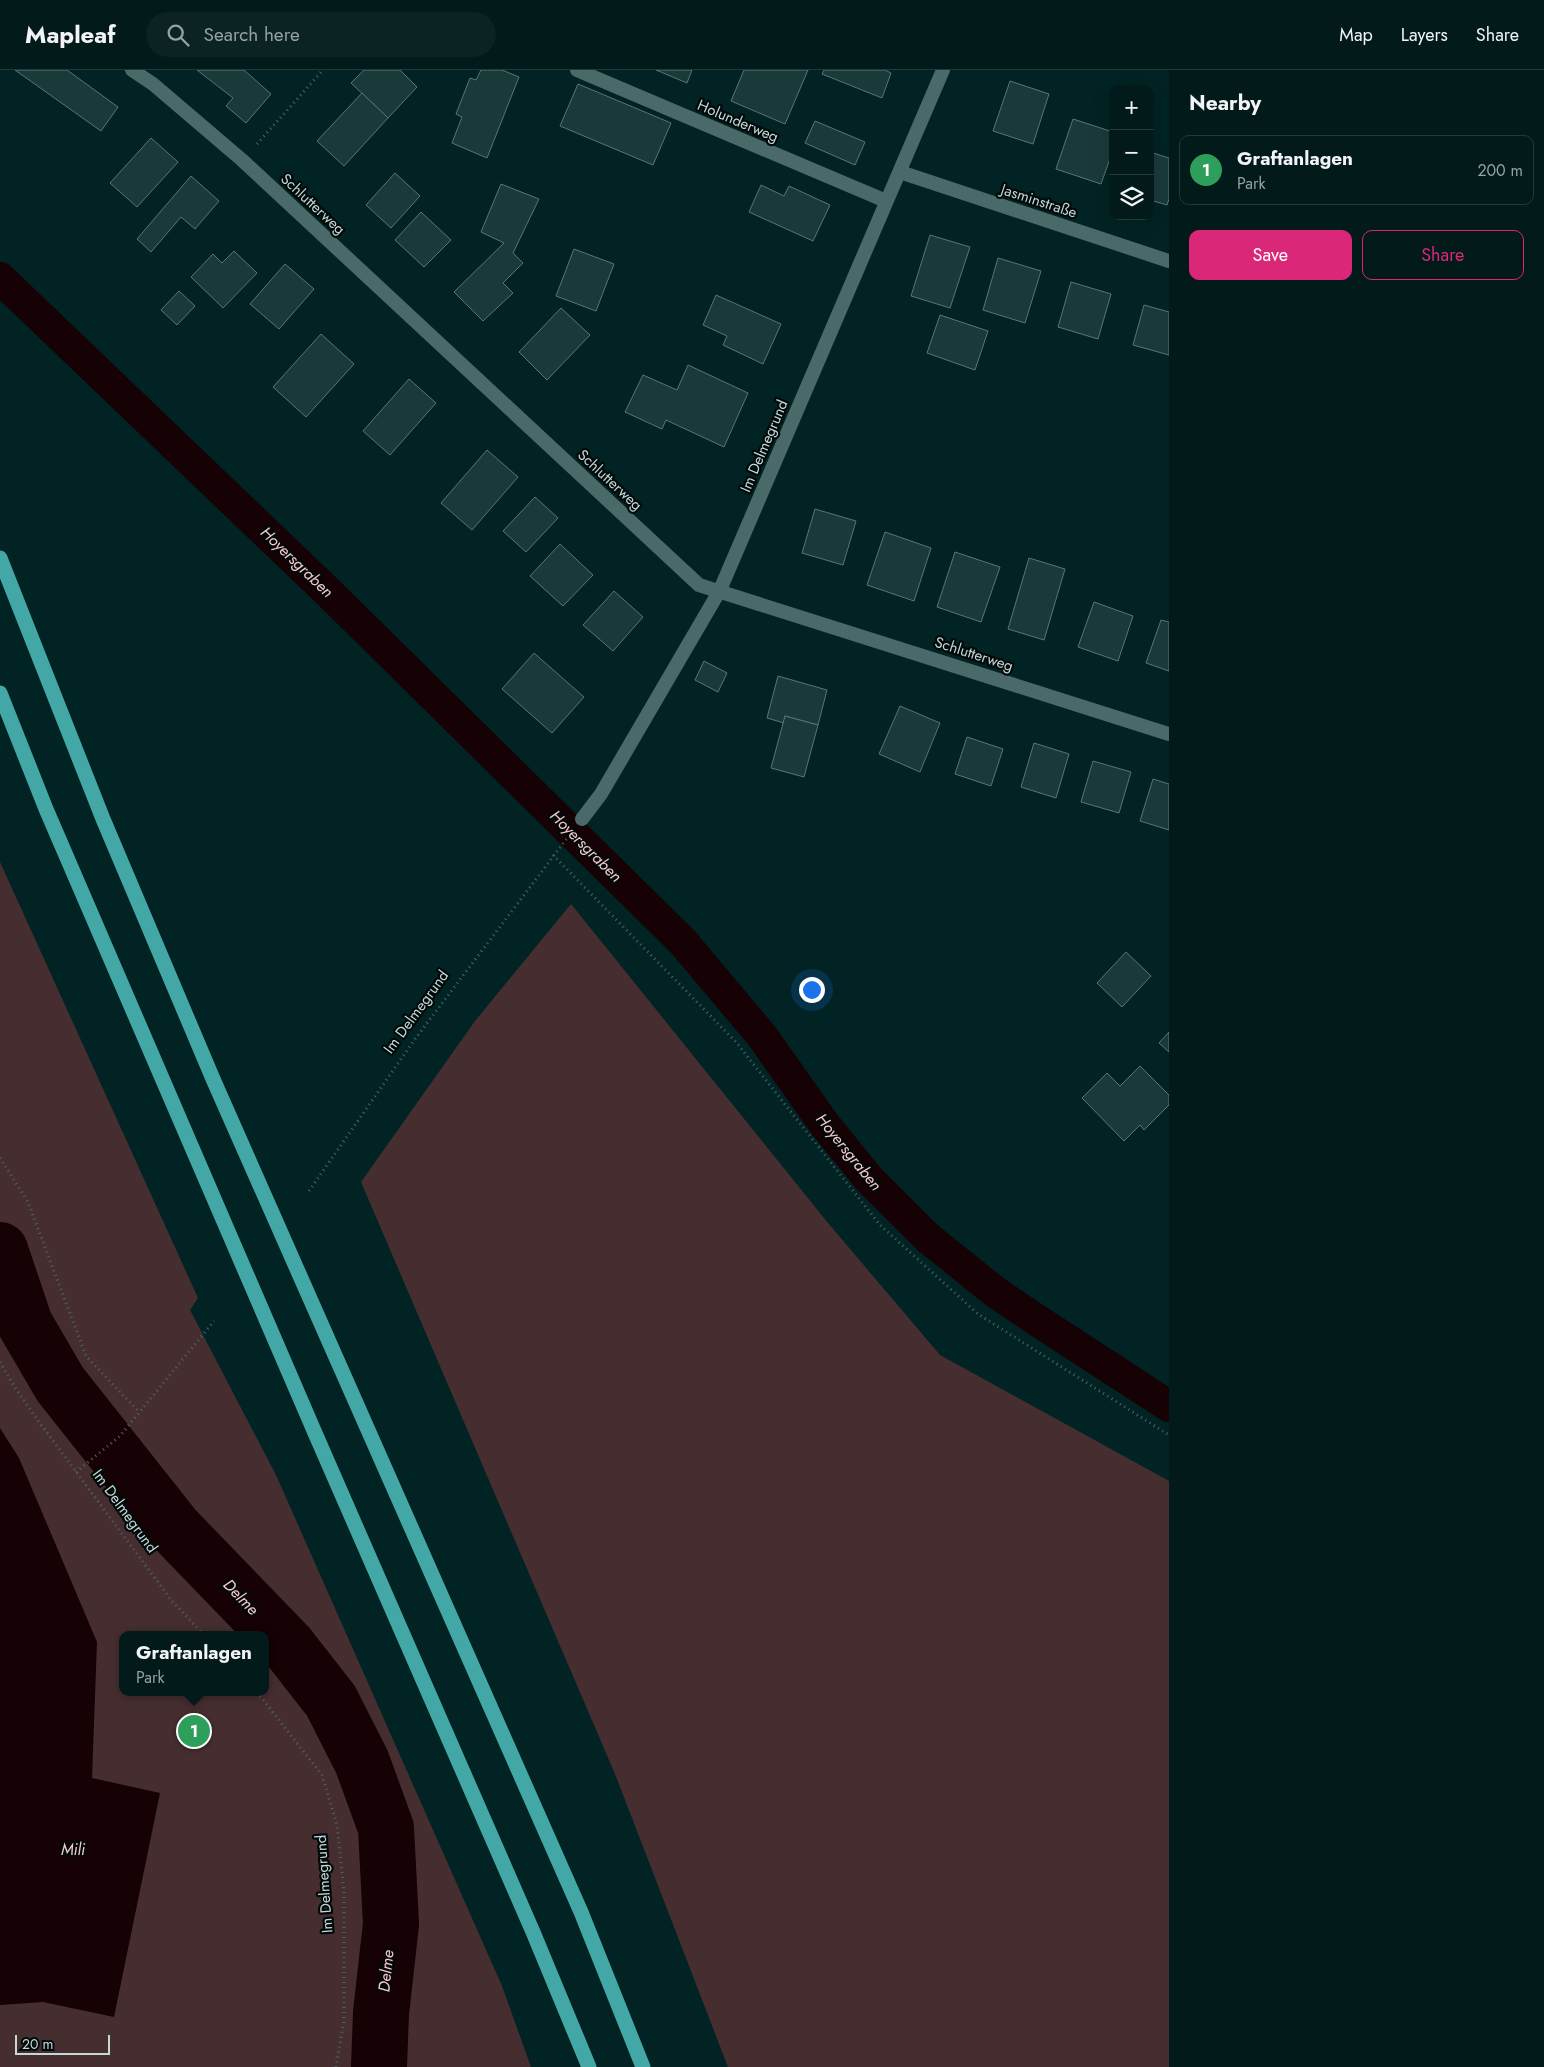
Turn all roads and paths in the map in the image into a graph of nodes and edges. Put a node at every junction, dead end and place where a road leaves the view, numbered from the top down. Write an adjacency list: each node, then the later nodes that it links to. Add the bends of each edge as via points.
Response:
1 (132, 70): 5 (street, Schlutterweg)
2 (323, 70): 5 (path)
3 (577, 70): 7 (street, Holunderweg)
4 (943, 70): 6 (street, Im Delmegrund)
5 (242, 160): 10 (street, Schlutterweg, via 699,585)
6 (900, 172): 7 (street, Im Delmegrund); 8 (street, Jasminstraße)
7 (886, 201): 10 (street, Im Delmegrund)
8 (1169, 261)
9 (0, 558): 25 (highway, via 103,819 213,1079 581,1912)
10 (720, 590): 12 (street, Schlutterweg); 13 (street, Im Delmegrund, via 601,794)
11 (0, 693): 24 (highway, via 46,809 534,1932)
12 (1169, 734)
13 (582, 819)
14 (0, 1158): 18 (path, via 28,1202 86,1356)
15 (309, 1191): 19 (path, Im Delmegrund, via 415,1040 553,856 736,1042 880,1225 978,1314)
16 (214, 1320): 18 (path, Im Delmegrund)
17 (0, 1362): 20 (path)
18 (140, 1412): 20 (path, Im Delmegrund, via 120,1436)
19 (1169, 1435)
20 (76, 1472): 21 (path, Im Delmegrund, via 172,1602)
21 (200, 1631)
22 (260, 1696): 23 (path, Im Delmegrund, via 322,1775 337,1825 344,1892 344,2020)
23 (336, 2067)
24 (589, 2067)
25 (643, 2067)

